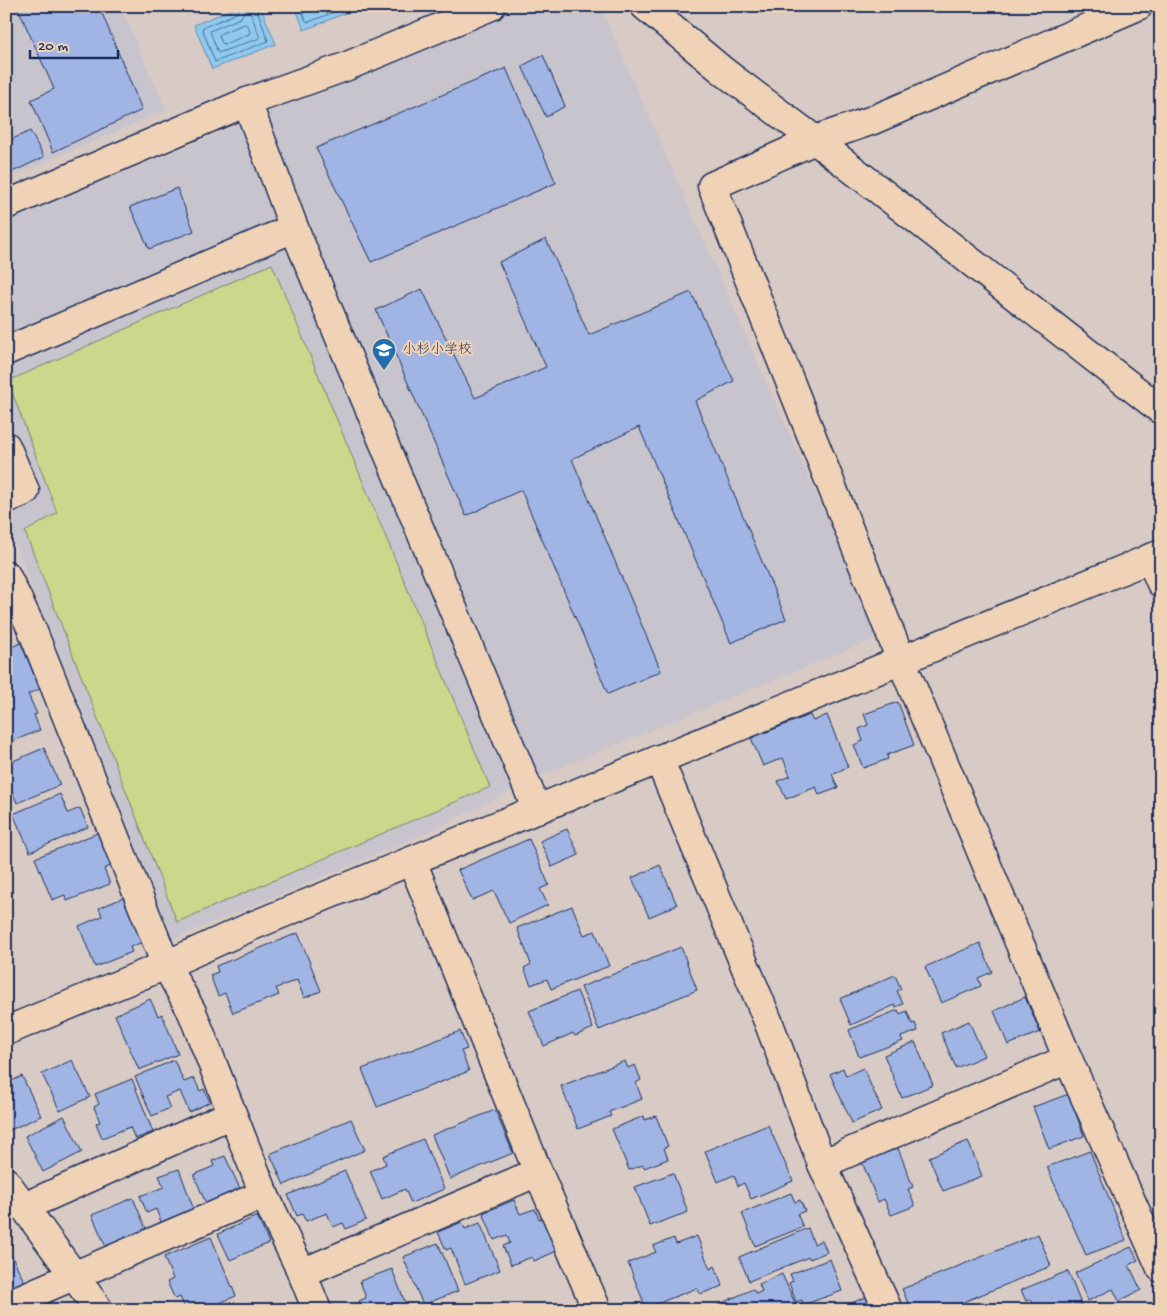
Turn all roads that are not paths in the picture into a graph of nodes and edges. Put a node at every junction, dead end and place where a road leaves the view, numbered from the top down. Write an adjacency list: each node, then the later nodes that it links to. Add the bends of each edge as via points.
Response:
1 (491, 6): 4 (street)
2 (645, 6): 6 (street, via 723,71)
3 (1138, 6): 6 (street, via 873,120)
4 (460, 12): 5 (street, via 345,67)
5 (247, 102): 7 (street); 8 (street)
6 (815, 140): 10 (street); 16 (street, via 712,186)
7 (6, 205)
8 (294, 228): 9 (street); 18 (street)
9 (6, 351)
10 (1161, 410)
11 (6, 446): 12 (street, via 25,491)
12 (6, 499)
13 (1156, 556): 15 (street); 16 (street)
14 (6, 575): 20 (street, via 31,627)
15 (1161, 583)
16 (901, 660): 17 (street); 22 (street)
17 (659, 759): 18 (street); 24 (street, via 768,1021)
18 (537, 810): 19 (street)
19 (412, 861): 20 (street); 25 (street)
20 (166, 965): 21 (street); 23 (street, via 192,1012)
21 (6, 1032)
22 (1068, 1060): 24 (street); 28 (street)
23 (232, 1114): 26 (street); 27 (street)
24 (822, 1164): 35 (street)
25 (538, 1172): 29 (street); 34 (street)
26 (264, 1194): 29 (street); 30 (street)
27 (14, 1200): 30 (street)
28 (1161, 1268)
29 (302, 1273): 33 (street)
30 (74, 1276): 31 (street); 32 (street)
31 (6, 1305)
32 (99, 1310)
33 (317, 1310)
34 (597, 1310)
35 (888, 1310)

